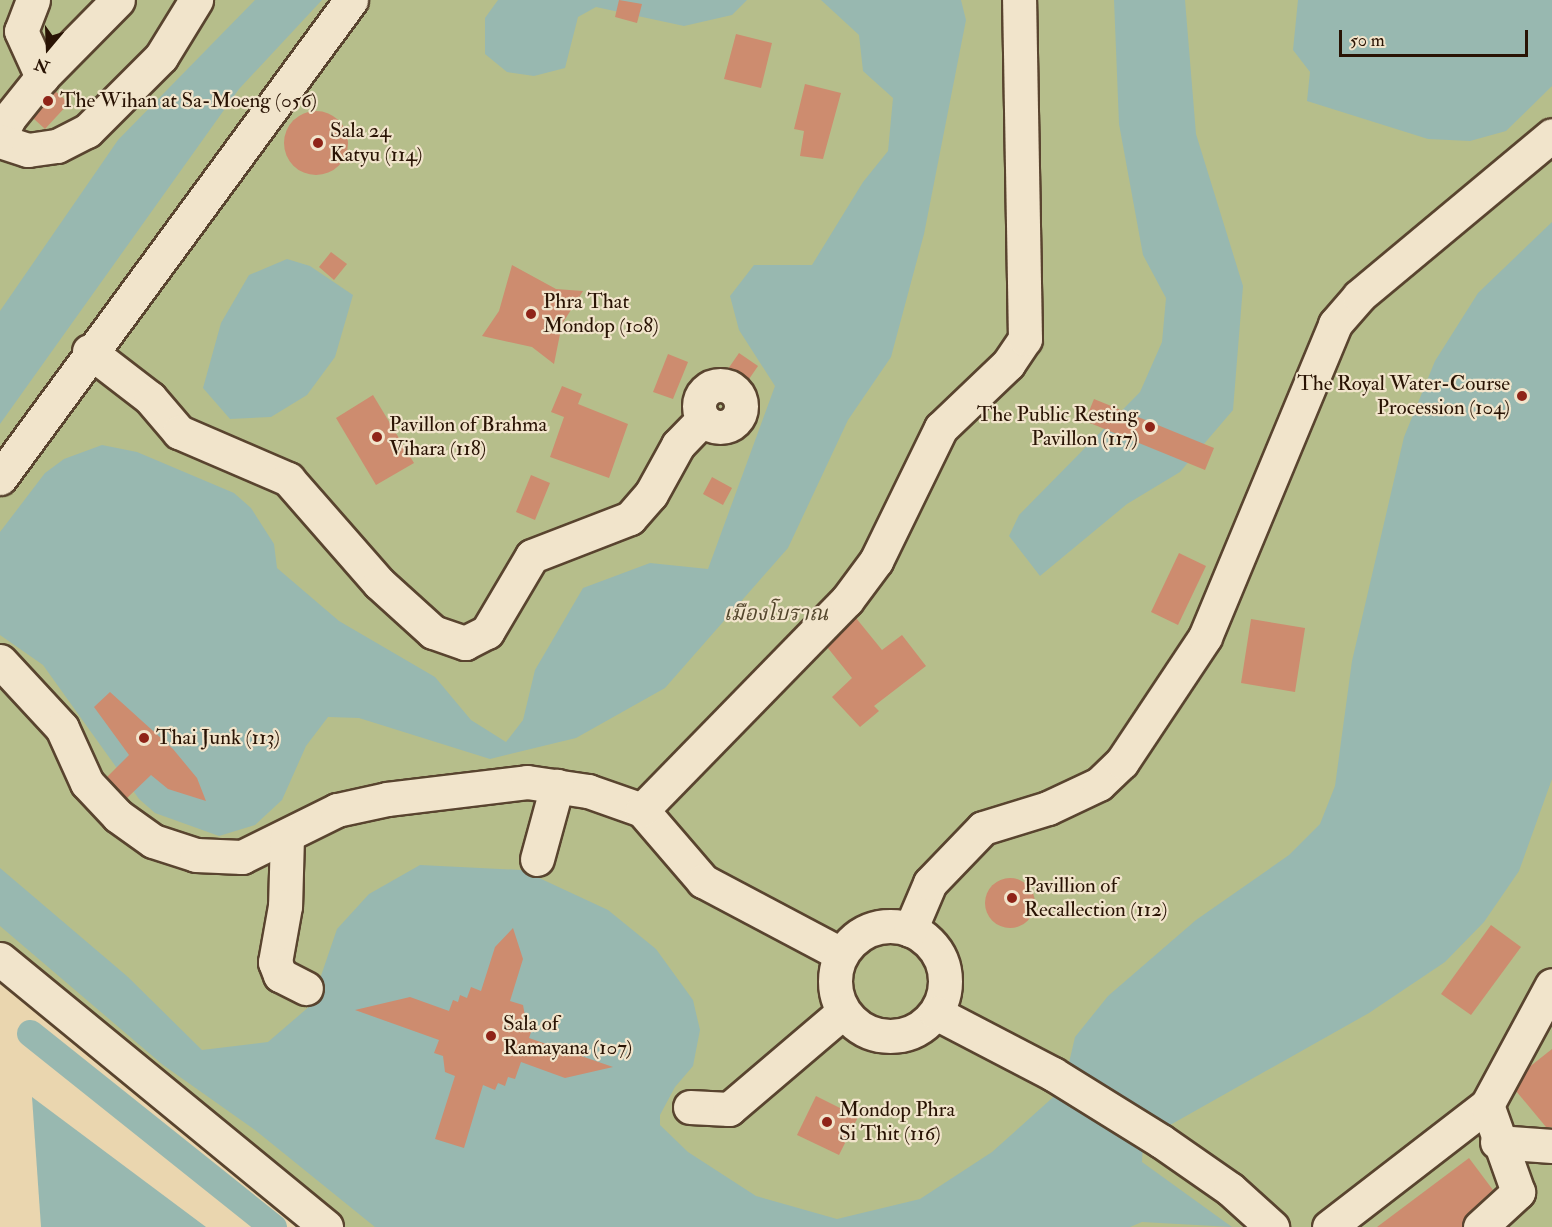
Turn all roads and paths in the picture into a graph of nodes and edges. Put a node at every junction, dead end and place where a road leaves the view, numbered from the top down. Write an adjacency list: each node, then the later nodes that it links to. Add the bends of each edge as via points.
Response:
1 (33, 0): 6 (lane, via 21,32)
2 (118, 0): 6 (lane)
3 (196, 0): 8 (lane, via 161,57 87,131 57,146 28,150)
4 (351, 0): 9 (lane)
5 (1019, 0): 14 (lane, via 1025,339 1008,364 942,428 876,561 847,600)
6 (42, 77): 8 (lane, via 9,118)
7 (1552, 135): 17 (lane, via 1359,296 1335,324 1205,637 1122,762 1099,784 1048,808 983,828 930,883)
8 (0, 139)
9 (89, 351): 10 (lane, via 150,398 179,432 288,479 379,583 433,632 465,643 487,632 532,556 630,518 651,494 678,445); 11 (lane)
10 (703, 419)
11 (0, 478)
12 (0, 661): 15 (lane, via 62,728 87,783 118,816 153,841 196,855 242,857)
13 (556, 786): 14 (lane, via 588,791); 15 (lane, via 527,782 387,799 337,810); 16 (lane)
14 (642, 810): 18 (lane, via 703,882)
15 (287, 836): 21 (lane, via 285,906 275,962 280,975)
16 (537, 859)
17 (910, 930): 18 (lane, via 883,926 861,934); 23 (lane, via 927,940 941,960 945,979)
18 (841, 954): 22 (lane, via 834,977)
19 (0, 959): 28 (lane)
20 (1552, 985): 24 (lane)
21 (306, 988)
22 (843, 1012): 23 (lane, via 874,1034 898,1036 916,1030); 25 (lane, via 729,1109)
23 (936, 1013): 29 (lane, via 1053,1074 1161,1141 1230,1189)
24 (1487, 1105): 26 (lane); 30 (lane)
25 (690, 1107)
26 (1497, 1142): 27 (lane); 31 (lane, via 1518,1192)
27 (1552, 1146)
28 (326, 1227)
29 (1272, 1227)
30 (1329, 1227)
31 (1480, 1227)

